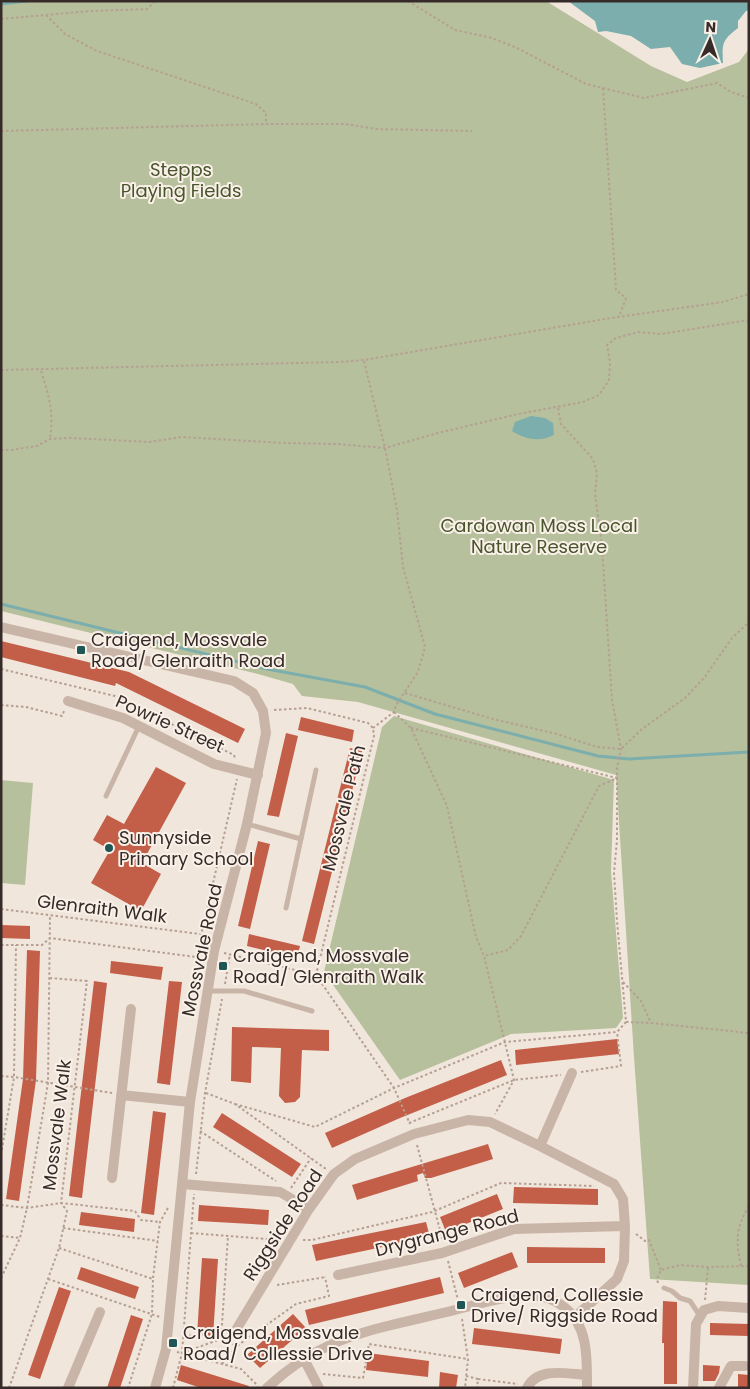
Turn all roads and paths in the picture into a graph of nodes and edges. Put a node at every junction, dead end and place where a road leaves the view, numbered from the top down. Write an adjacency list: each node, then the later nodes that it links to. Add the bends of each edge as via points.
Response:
1 (155, 1): 3 (path, via 147,9)
2 (408, 1): 5 (path, via 455,30 492,38 586,84)
3 (46, 15): 4 (path); 7 (path, via 65,34 97,51 256,104 266,113)
4 (1, 19)
5 (603, 88): 6 (path, via 644,98 717,83); 11 (path, via 616,290 626,298)
6 (749, 98)
7 (266, 124): 8 (path); 9 (path)
8 (472, 130)
9 (1, 131)
10 (749, 294): 11 (path, via 723,302)
11 (619, 317): 13 (path)
12 (749, 320): 16 (path, via 661,334 638,332 616,338 607,345 609,380 600,395)
13 (364, 360): 15 (path); 18 (path)
14 (1, 370): 15 (path)
15 (41, 370): 17 (path, via 53,421)
16 (558, 407): 18 (path); 31 (path, via 561,424 593,459 597,473 595,493 602,546 612,700)
17 (50, 439): 18 (path, via 149,442 182,437); 19 (path, via 37,446)
18 (385, 448): 23 (path, via 397,510 402,568 425,647 418,672)
19 (1, 450)
20 (749, 622): 31 (path, via 732,638 704,678 685,698 642,729)
21 (1, 627): 26 (street, Mossvale Road, via 234,681 253,693)
22 (1, 669): 32 (path, via 116,696 234,755)
23 (405, 693): 27 (path); 31 (path, via 492,720 558,734 597,747)
24 (68, 701): 25 (path, via 62,716); 28 (street, Powrie Street)
25 (1, 705)
26 (263, 711): 29 (path, Mossvale Path, via 307,708 368,723); 34 (street, Mossvale Road, via 266,734)
27 (394, 712): 29 (path); 30 (path)
28 (139, 726): 32 (street, Powrie Street, via 214,764); 36 (lane)
29 (373, 728): 50 (path, Mossvale Path, via 374,736)
30 (411, 728): 35 (path); 49 (path, via 447,806 476,937)
31 (621, 749): 35 (path)
32 (240, 770): 34 (street, Powrie Street); 42 (path)
33 (316, 770): 38 (lane)
34 (258, 774): 37 (street, Mossvale Road)
35 (617, 778): 49 (path, via 599,786 522,936 508,950); 52 (path, via 614,873)
36 (106, 796)
37 (247, 824): 38 (lane); 47 (street, Mossvale Road)
38 (301, 838): 39 (lane)
39 (286, 908)
40 (1, 909): 41 (path, Glenraith Walk)
41 (50, 915): 42 (path, Glenraith Walk); 43 (path, Mossvale Walk)
42 (200, 934): 46 (path)
43 (50, 938): 45 (path, Glenraith Walk, via 42,946); 46 (path, Glenraith Walk, via 196,957); 51 (path, Mossvale Walk)
44 (1, 945): 45 (path, Glenraith Walk)
45 (16, 945): 64 (path)
46 (198, 947): 47 (path)
47 (214, 950): 48 (path); 53 (street, Mossvale Road)
48 (230, 954): 50 (path); 54 (path)
49 (484, 956): 61 (path)
50 (316, 975): 68 (path)
51 (50, 978): 66 (path, Mossvale Walk); 67 (path, Mossvale Walk, via 87,981)
52 (622, 980): 57 (path); 58 (path, via 641,1001)
53 (208, 991): 54 (lane); 71 (street, Mossvale Road)
54 (223, 991): 56 (lane, via 244,991); 69 (path)
55 (132, 1009): 70 (street)
56 (312, 1011)
57 (626, 1022): 58 (path); 59 (path)
58 (651, 1023): 60 (path)
59 (617, 1032): 61 (path); 62 (path, via 621,1066)
60 (749, 1034)
61 (505, 1042): 65 (path); 68 (path)
62 (572, 1074): 65 (path); 77 (street)
63 (1, 1076): 64 (path)
64 (14, 1076): 66 (path); 78 (path)
65 (514, 1080): 73 (path); 74 (path)
66 (48, 1083): 67 (path); 90 (path, Mossvale Walk)
67 (74, 1086): 70 (path); 87 (path, Mossvale Walk)
68 (394, 1088): 72 (path, via 315,1127); 74 (path)
69 (205, 1093): 72 (path); 75 (path)
70 (121, 1095): 71 (street); 81 (street)
71 (190, 1102): 83 (street, Mossvale Road)
72 (235, 1104): 79 (path)
73 (490, 1122): 76 (street, Riggside Road, via 468,1120); 77 (street, Riggside Road)
74 (409, 1123): 76 (path)
75 (200, 1131): 84 (path); 85 (path)
76 (414, 1134): 80 (street, Riggside Road, via 355,1159); 92 (path)
77 (540, 1146): 82 (street, Riggside Road)
78 (1, 1155)
79 (311, 1158): 80 (path); 86 (path)
80 (334, 1174): 91 (street, Riggside Road)
81 (112, 1178)
82 (603, 1178): 92 (path, via 597,1186 501,1182); 94 (street, Riggside Road, via 614,1184 623,1200)
83 (182, 1184): 85 (street); 93 (path); 121 (street, Mossvale Road)
84 (282, 1184)
85 (195, 1185): 91 (street, via 280,1192); 96 (path)
86 (290, 1190)
87 (61, 1203): 90 (path); 93 (path, via 135,1211 141,1220); 95 (path, Mossvale Walk, via 67,1211)
88 (1, 1205): 90 (path)
89 (749, 1206): 104 (path, via 737,1231)
90 (27, 1208): 99 (path, Mossvale Walk)
91 (310, 1210): 101 (street, Riggside Road)
92 (434, 1211): 101 (path, via 312,1240); 103 (path)
93 (160, 1222): 100 (path)
94 (625, 1226): 103 (street, Drygrange Road, via 514,1229); 107 (path, via 645,1241 649,1240); 120 (street, Riggside Road, via 624,1261 618,1279)
95 (64, 1228): 100 (path); 102 (path, Mossvale Walk)
96 (191, 1233): 98 (path); 123 (path)
97 (1, 1236): 99 (path)
98 (228, 1236): 101 (path); 124 (path)
99 (20, 1238): 110 (path, Mossvale Walk)
100 (159, 1241): 112 (path)
101 (290, 1241): 113 (street, Riggside Road)
102 (59, 1248): 111 (path, Mossvale Walk); 112 (path)
103 (445, 1252): 108 (street, Drygrange Road); 116 (path)
104 (741, 1266): 105 (path); 106 (path)
105 (749, 1266)
106 (708, 1267): 107 (path, via 680,1265); 118 (path)
107 (661, 1270): 114 (path, via 657,1278 658,1287)
108 (338, 1275): 109 (path)
109 (325, 1277): 113 (path); 125 (path, via 329,1296 296,1304)
110 (1, 1278)
111 (48, 1278): 119 (path); 137 (path, Mossvale Walk)
112 (152, 1279): 119 (path)
113 (262, 1287): 122 (street, Riggside Road)
114 (664, 1288): 118 (lane, via 690,1301)
115 (749, 1308): 118 (street, via 718,1306)
116 (460, 1309): 120 (street, via 513,1297 535,1296 565,1307); 128 (street, via 369,1331); 129 (path)
117 (100, 1312): 138 (street)
118 (702, 1313): 148 (street, via 696,1324)
119 (152, 1314): 121 (path); 139 (path)
120 (574, 1318): 133 (street, via 585,1341)
121 (169, 1320): 126 (street, Mossvale Road)
122 (236, 1330): 125 (path)
123 (184, 1335): 124 (path); 127 (path)
124 (221, 1339): 125 (path); 127 (path)
125 (237, 1346): 130 (path)
126 (166, 1349): 127 (path); 140 (street, Mossvale Road)
127 (182, 1353): 130 (path); 141 (path)
128 (304, 1359): 132 (street); 143 (street)
129 (468, 1359): 132 (path, via 369,1344 363,1378); 134 (path)
130 (222, 1364): 142 (path, via 241,1369)
131 (745, 1366): 149 (street, via 731,1366)
132 (312, 1374): 144 (street)
133 (587, 1375): 136 (street, via 544,1373); 147 (street)
134 (466, 1376): 135 (path); 145 (path)
135 (478, 1379): 136 (path); 146 (path)
136 (527, 1386)
137 (9, 1388)
138 (68, 1388)
139 (128, 1388)
140 (155, 1388)
141 (173, 1388)
142 (259, 1388)
143 (267, 1388)
144 (319, 1388)
145 (465, 1388)
146 (477, 1388)
147 (587, 1388)
148 (693, 1388)
149 (720, 1388)

